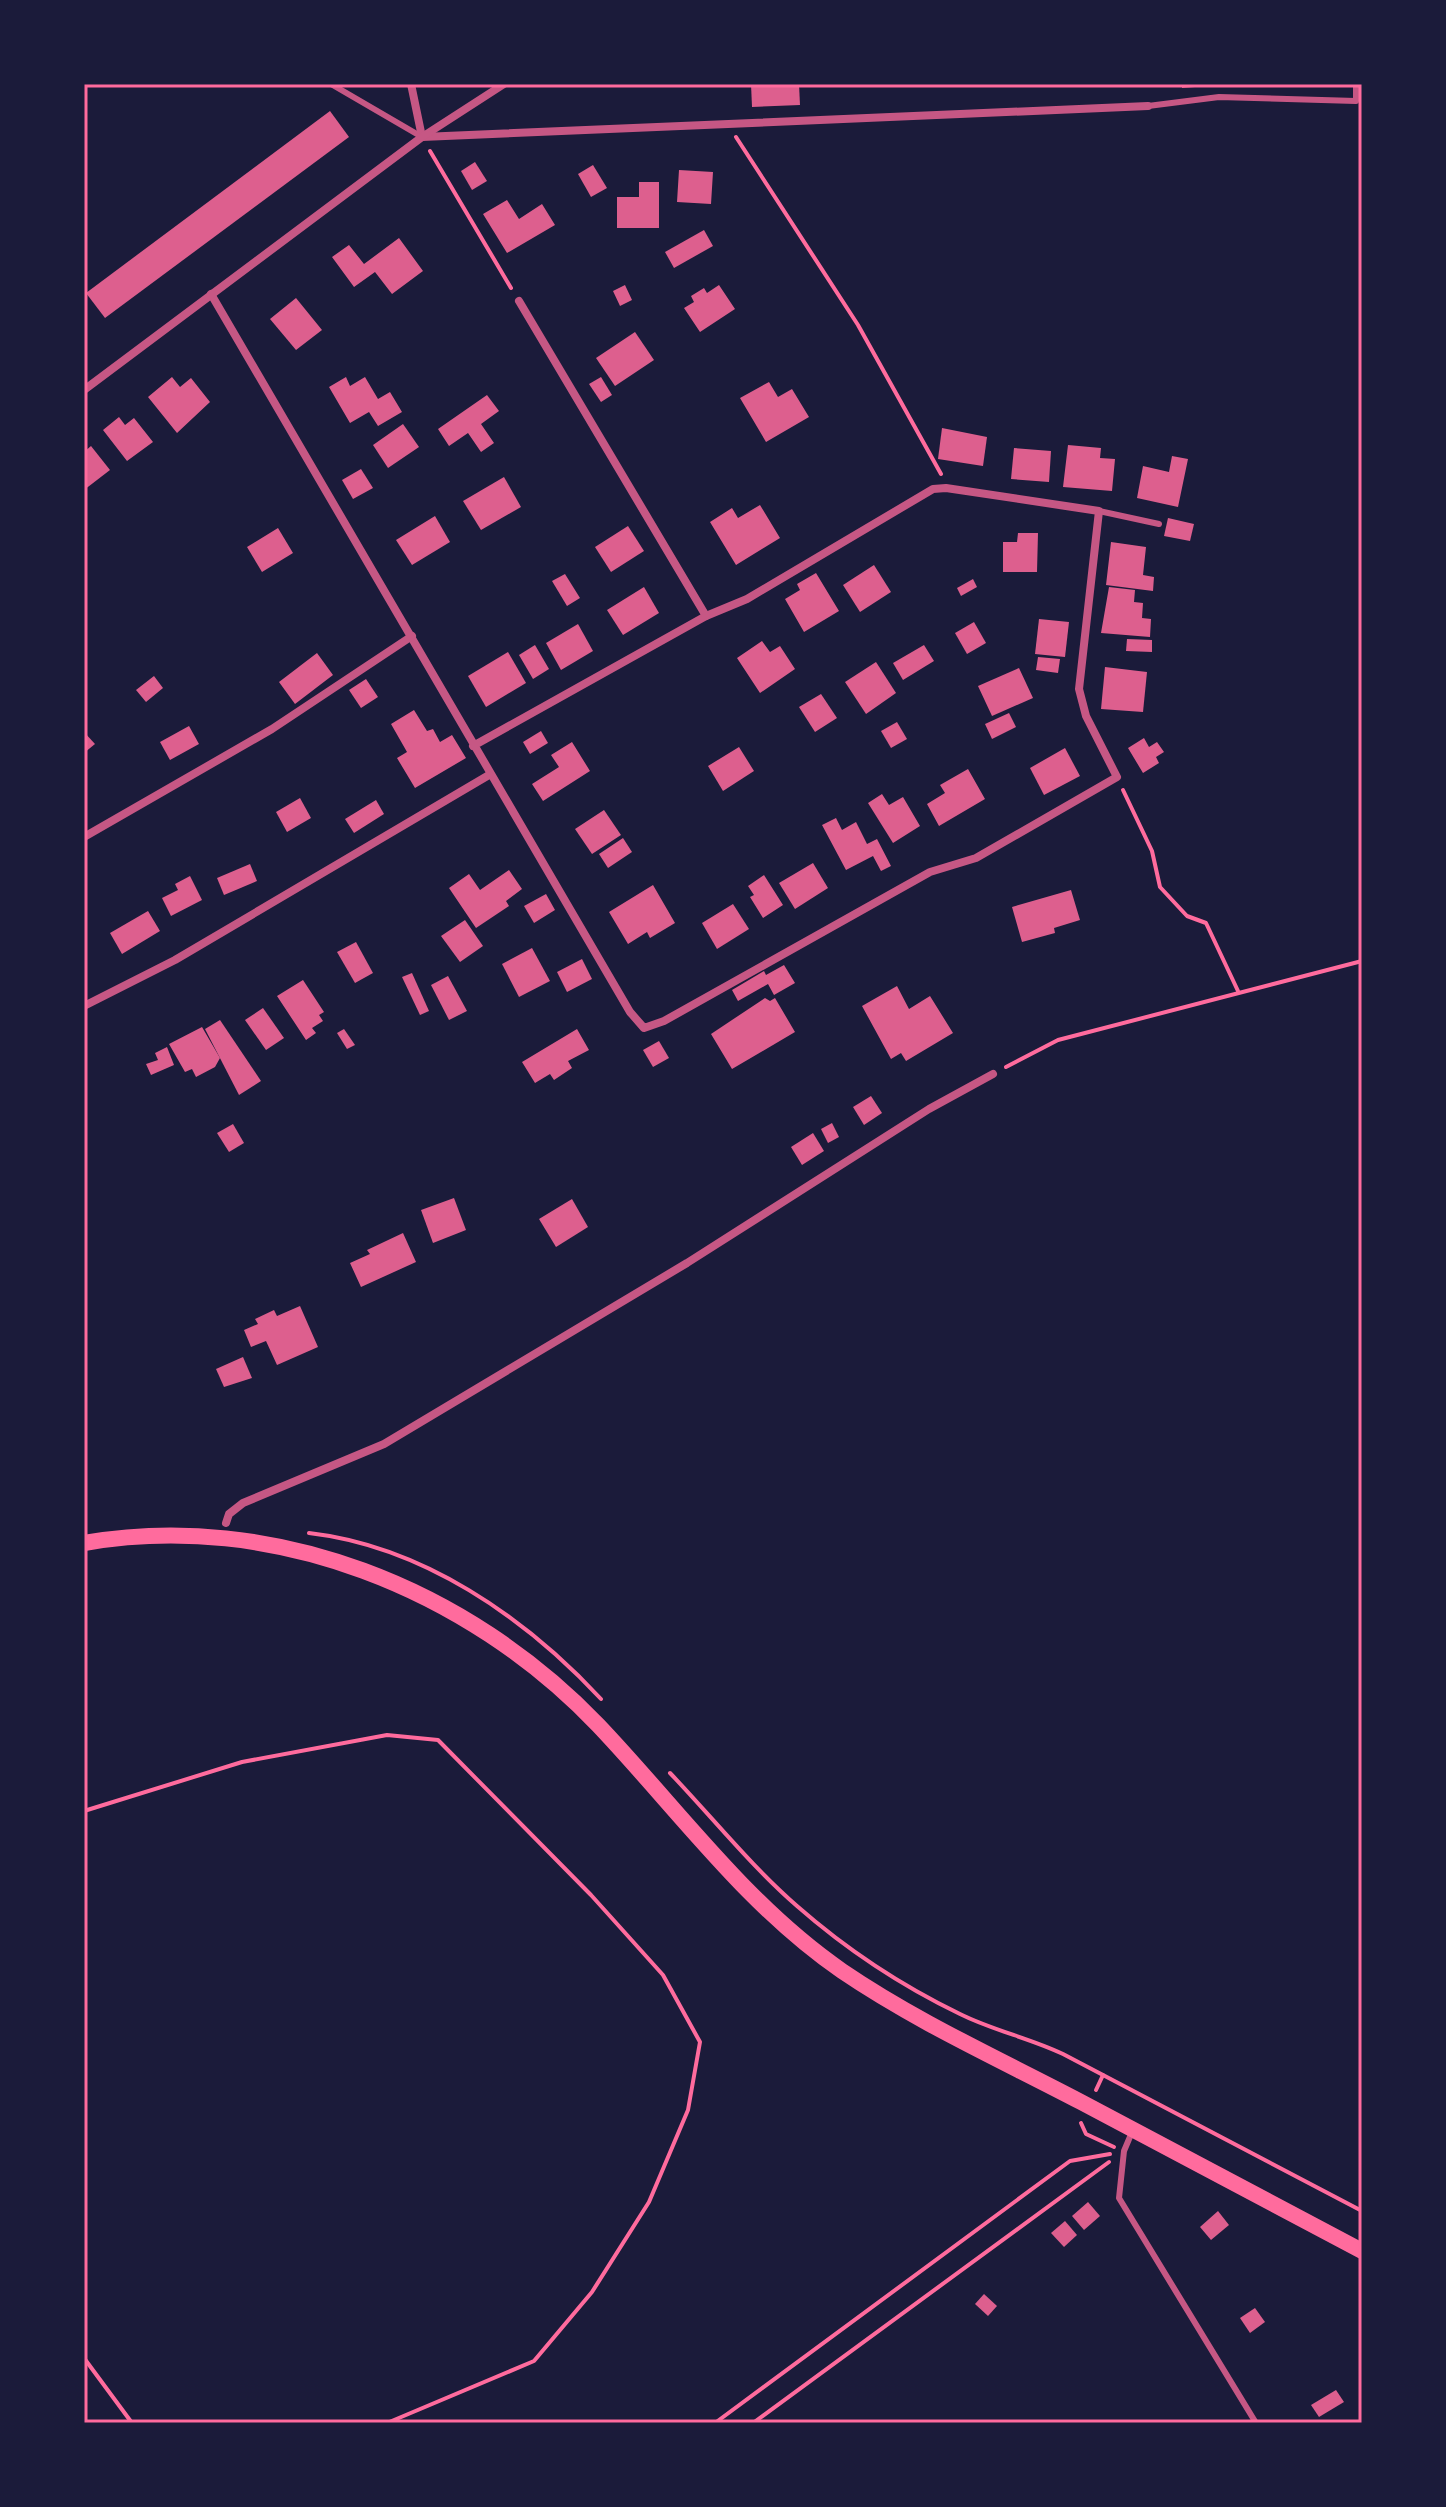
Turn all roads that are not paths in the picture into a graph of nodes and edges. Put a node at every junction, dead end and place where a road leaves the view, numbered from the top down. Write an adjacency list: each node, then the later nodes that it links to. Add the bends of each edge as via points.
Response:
1 (331, 84): 6 (lane)
2 (411, 84): 6 (street)
3 (504, 84): 6 (street)
4 (1356, 84): 5 (lane, via 1356,101 1219,97)
5 (1148, 106): 6 (street)
6 (422, 137): 7 (street)
7 (211, 294): 9 (street); 13 (street)
8 (519, 301): 12 (street)
9 (84, 390)
10 (1099, 511): 11 (lane); 12 (street, via 946,488 921,495 747,599); 15 (street, via 1079,689 1086,716 1117,777 976,858 930,872 648,1028 635,1020)
11 (1159, 524)
12 (706, 616): 14 (street)
13 (412, 636): 14 (street); 16 (street, via 272,729)
14 (473, 746): 15 (street)
15 (489, 775): 17 (street, via 175,960)
16 (84, 837)
17 (84, 1006)
18 (993, 1074): 19 (street, via 384,1444 243,1503)
19 (226, 1523)
20 (84, 1543): 21 (main road, via 180,1536 258,1544 374,1573 447,1608 508,1644 597,1723 753,1896 827,1959 923,2019)
21 (1134, 2129): 22 (main road); 23 (lane, via 1124,2151 1119,2198)
22 (1362, 2251)
23 (1256, 2423)

